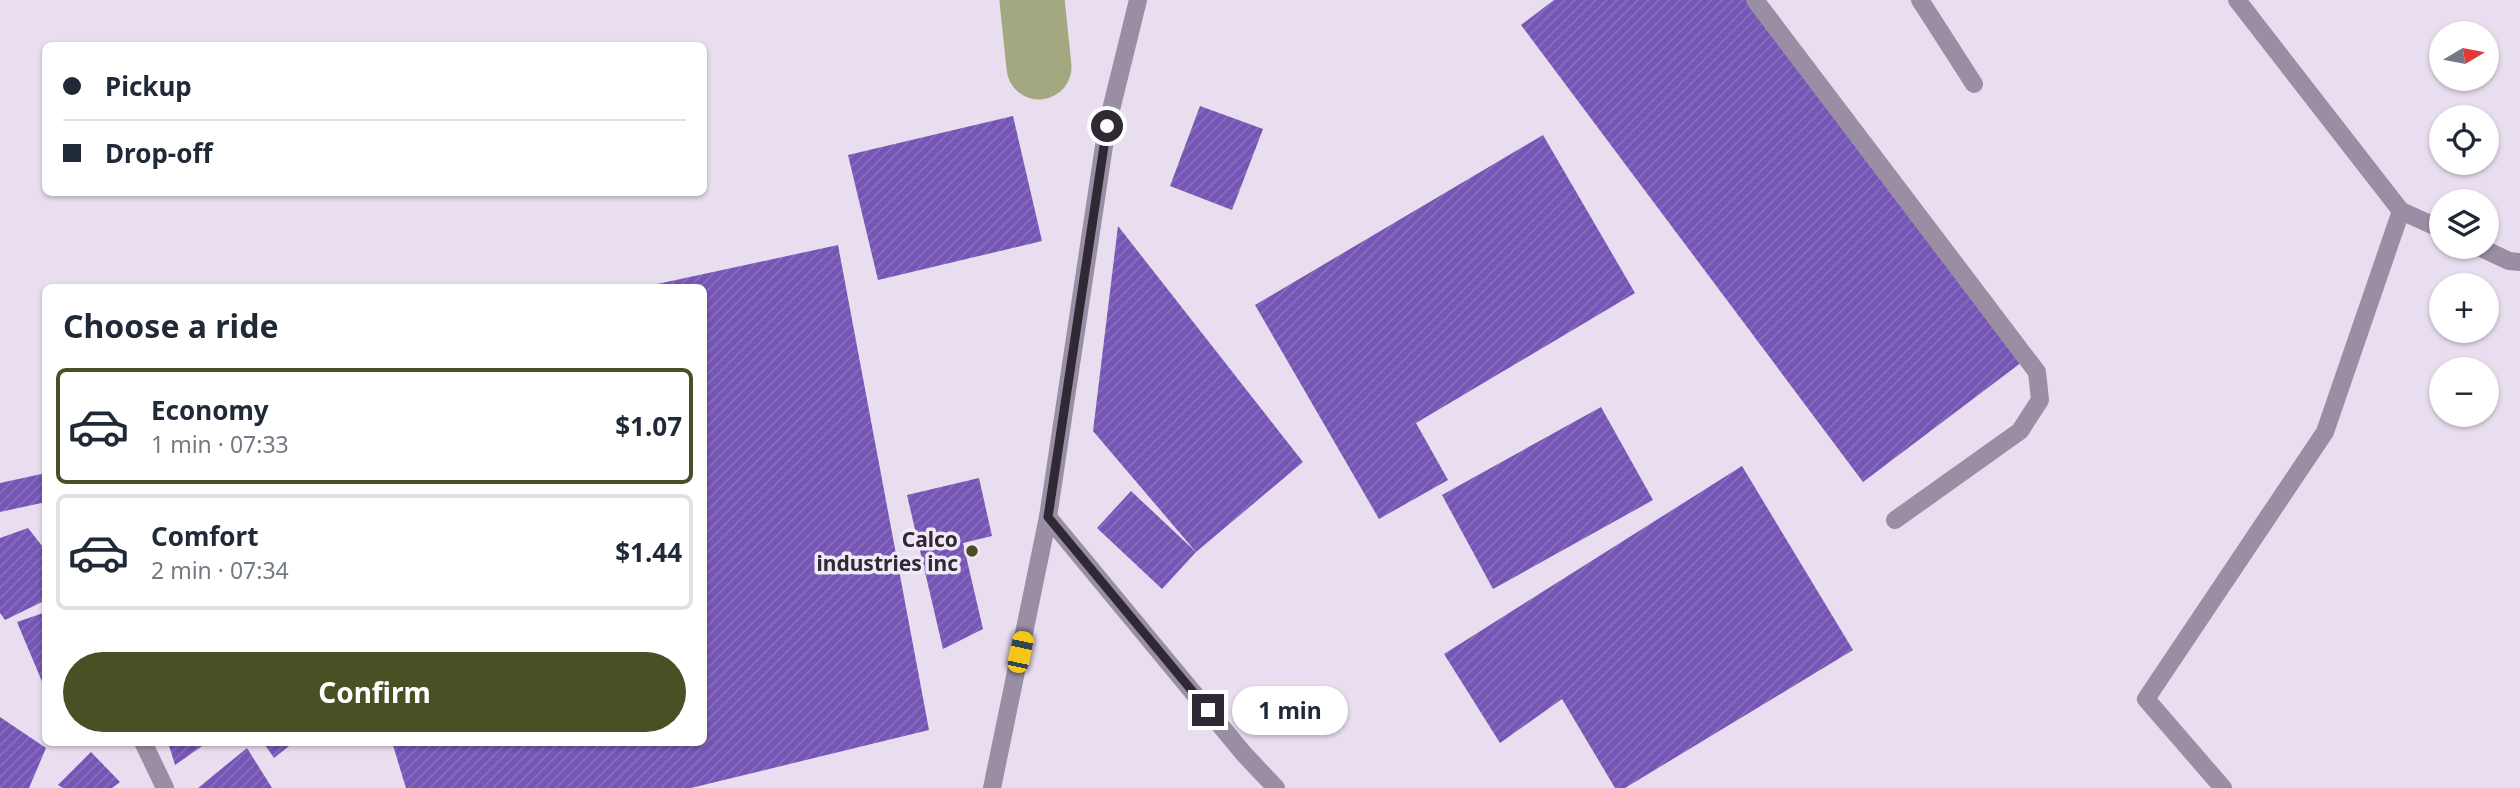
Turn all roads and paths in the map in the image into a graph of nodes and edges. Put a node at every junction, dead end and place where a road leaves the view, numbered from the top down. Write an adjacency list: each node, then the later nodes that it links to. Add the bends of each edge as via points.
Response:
1 (1138, 0): 10 (street, via 1107,126)
2 (1755, 0): 11 (street, via 2037,372 2040,400 2020,431)
3 (1920, 0): 5 (street)
4 (2236, 0): 6 (street)
5 (1974, 84)
6 (2401, 211): 7 (street); 16 (street, via 2325,432 2146,699)
7 (2429, 224)
8 (2499, 256): 9 (street)
9 (2520, 262)
10 (1048, 517): 14 (street); 15 (street)
11 (1895, 520)
12 (145, 746): 13 (street)
13 (165, 788)
14 (992, 788)
15 (1276, 788)
16 (2223, 788)

